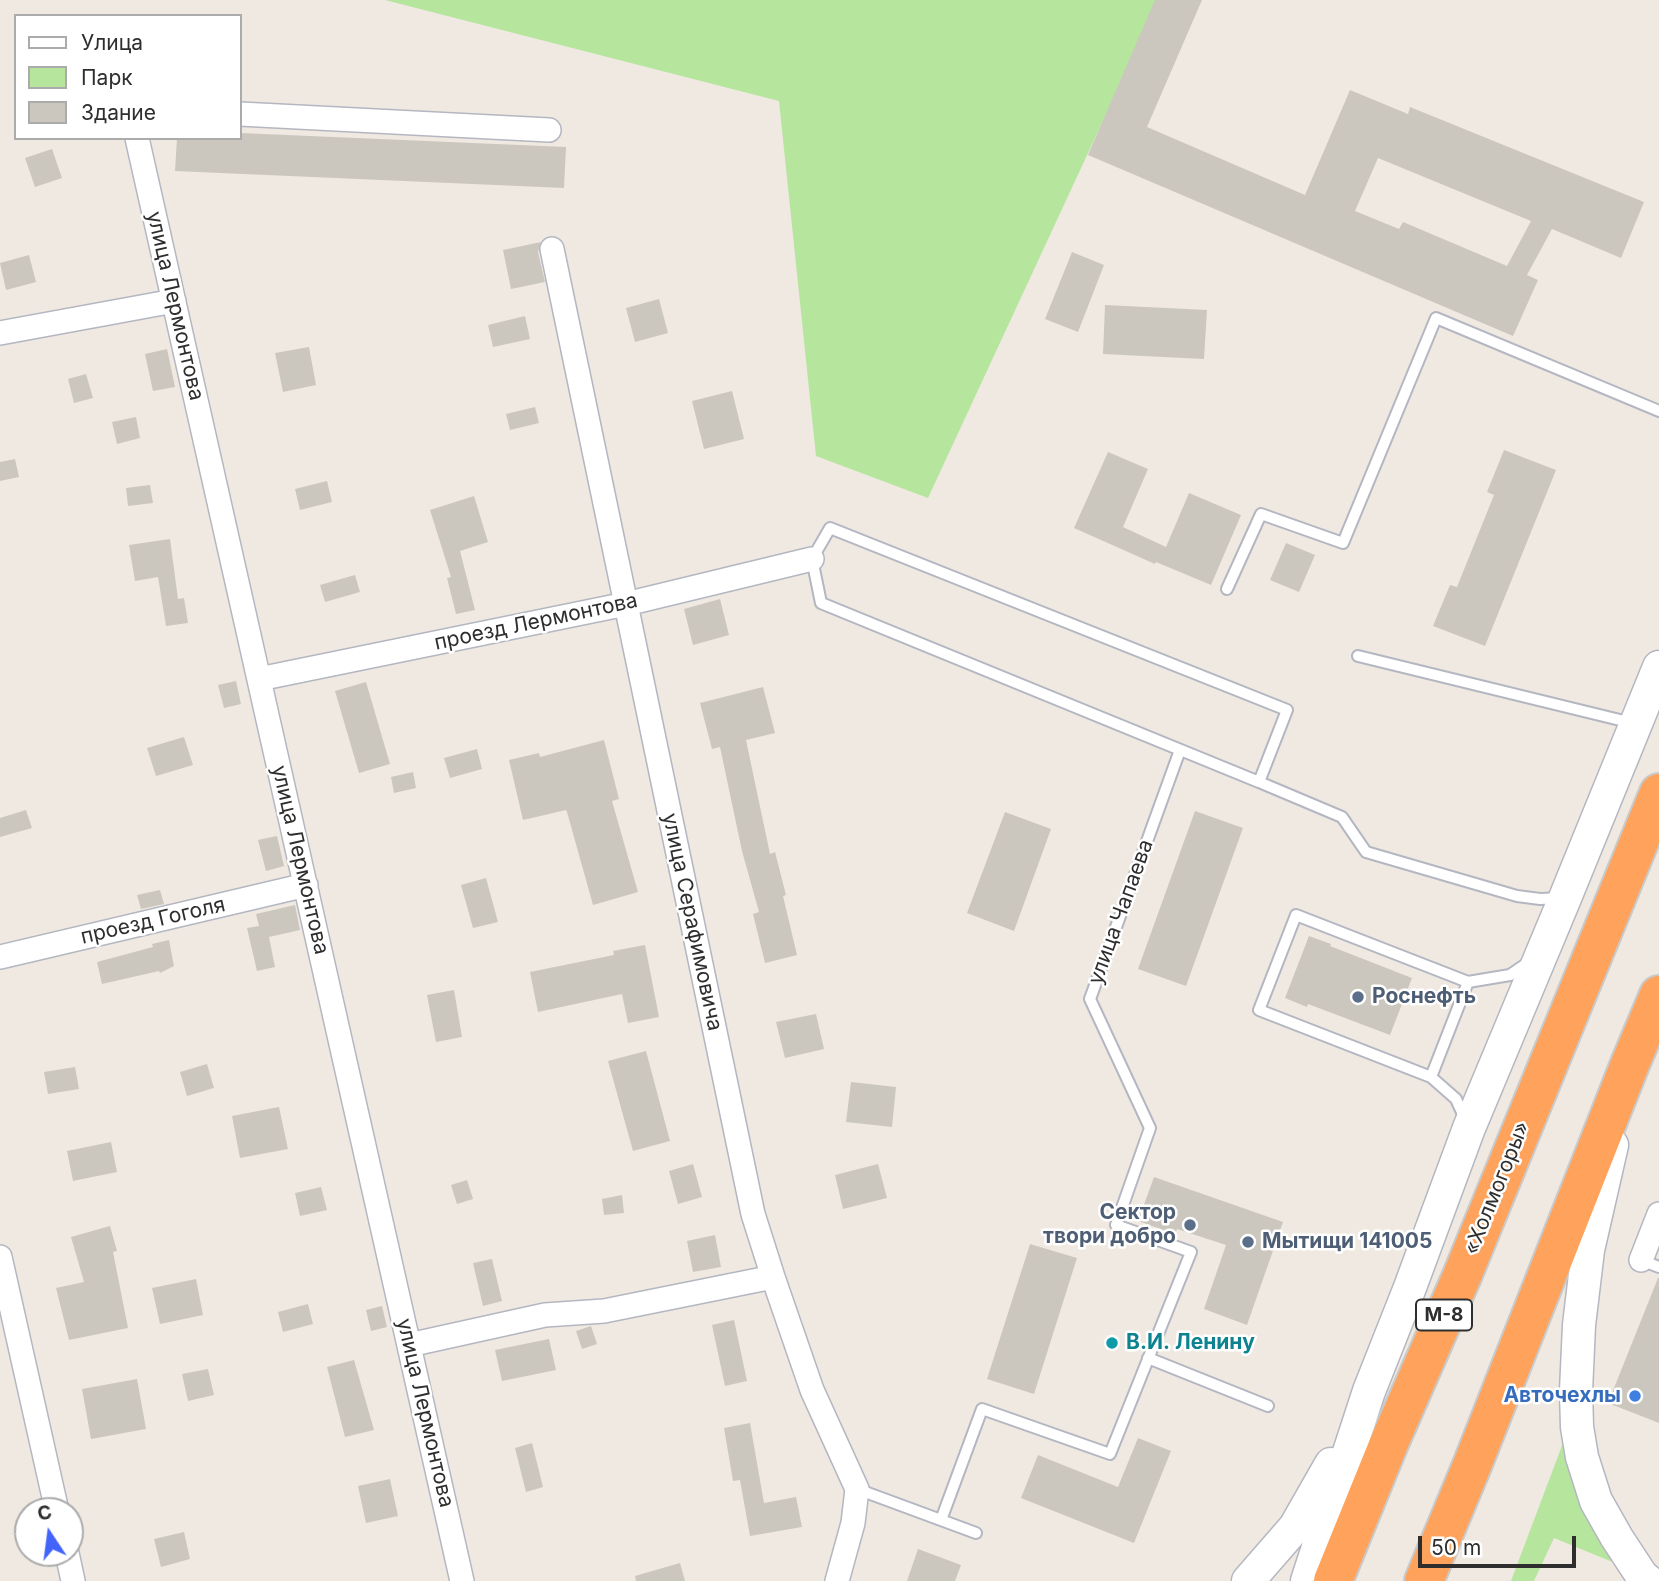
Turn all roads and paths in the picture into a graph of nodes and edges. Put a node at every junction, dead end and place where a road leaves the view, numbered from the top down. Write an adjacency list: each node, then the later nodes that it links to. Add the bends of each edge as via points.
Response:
1 (242, 114): 2 (street)
2 (549, 130)
3 (137, 140): 5 (street, улица Лермонтова)
4 (552, 249): 10 (street, улица Серафимовича)
5 (174, 301): 6 (street); 13 (street, улица Лермонтова)
6 (0, 333)
7 (1659, 411): 9 (lane, via 1436,318 1343,543 1261,514)
8 (812, 559): 10 (street, проезд Лермонтова); 15 (lane, via 821,603); 16 (lane, via 830,528 1287,710)
9 (1227, 589)
10 (626, 604): 13 (street, проезд Лермонтова); 30 (street, улица Серафимовича, via 753,1214)
11 (1358, 656): 14 (lane)
12 (1659, 667): 14 (street)
13 (260, 679): 18 (street, улица Лермонтова)
14 (1635, 726): 19 (street)
15 (1180, 750): 16 (lane); 32 (lane, улица Чапаева, via 1090,999 1150,1128 1116,1225 1191,1252)
16 (1259, 782): 19 (lane, via 1342,817 1366,852 1517,896)
17 (1659, 793): 44 (highway, «Холмогоры» / М-8)
18 (306, 885): 21 (street, проезд Гоголя); 31 (street, улица Лермонтова)
19 (1565, 898): 20 (street)
20 (1541, 955): 22 (lane, via 1510,975); 26 (street)
21 (0, 957)
22 (1468, 982): 25 (lane); 25 (lane, via 1296,915 1258,1010)
23 (1659, 995): 24 (highway)
24 (1630, 1064): 35 (highway); 47 (street, via 1588,1250 1579,1325 1577,1427 1596,1501)
25 (1431, 1077): 26 (lane, via 1456,1099)
26 (1469, 1128): 33 (street)
27 (1659, 1214): 29 (street)
28 (0, 1257): 37 (street)
29 (1650, 1264)
30 (773, 1277): 31 (street, via 604,1311 545,1315); 36 (street, улица Серафимовича, via 812,1390)
31 (410, 1345): 40 (street, улица Лермонтова)
32 (1148, 1358): 34 (lane); 38 (lane, улица Чапаева, via 1110,1454 982,1409)
33 (1369, 1391): 42 (street, via 1295,1527); 43 (street)
34 (1268, 1406)
35 (1473, 1463): 45 (highway); 46 (street)
36 (857, 1489): 38 (lane); 41 (street)
37 (54, 1497)
38 (942, 1520): 39 (lane)
39 (976, 1533)
40 (463, 1581)
41 (837, 1581)
42 (1248, 1581)
43 (1307, 1581)
44 (1333, 1581)
45 (1424, 1581)
46 (1444, 1581)
47 (1648, 1581)

